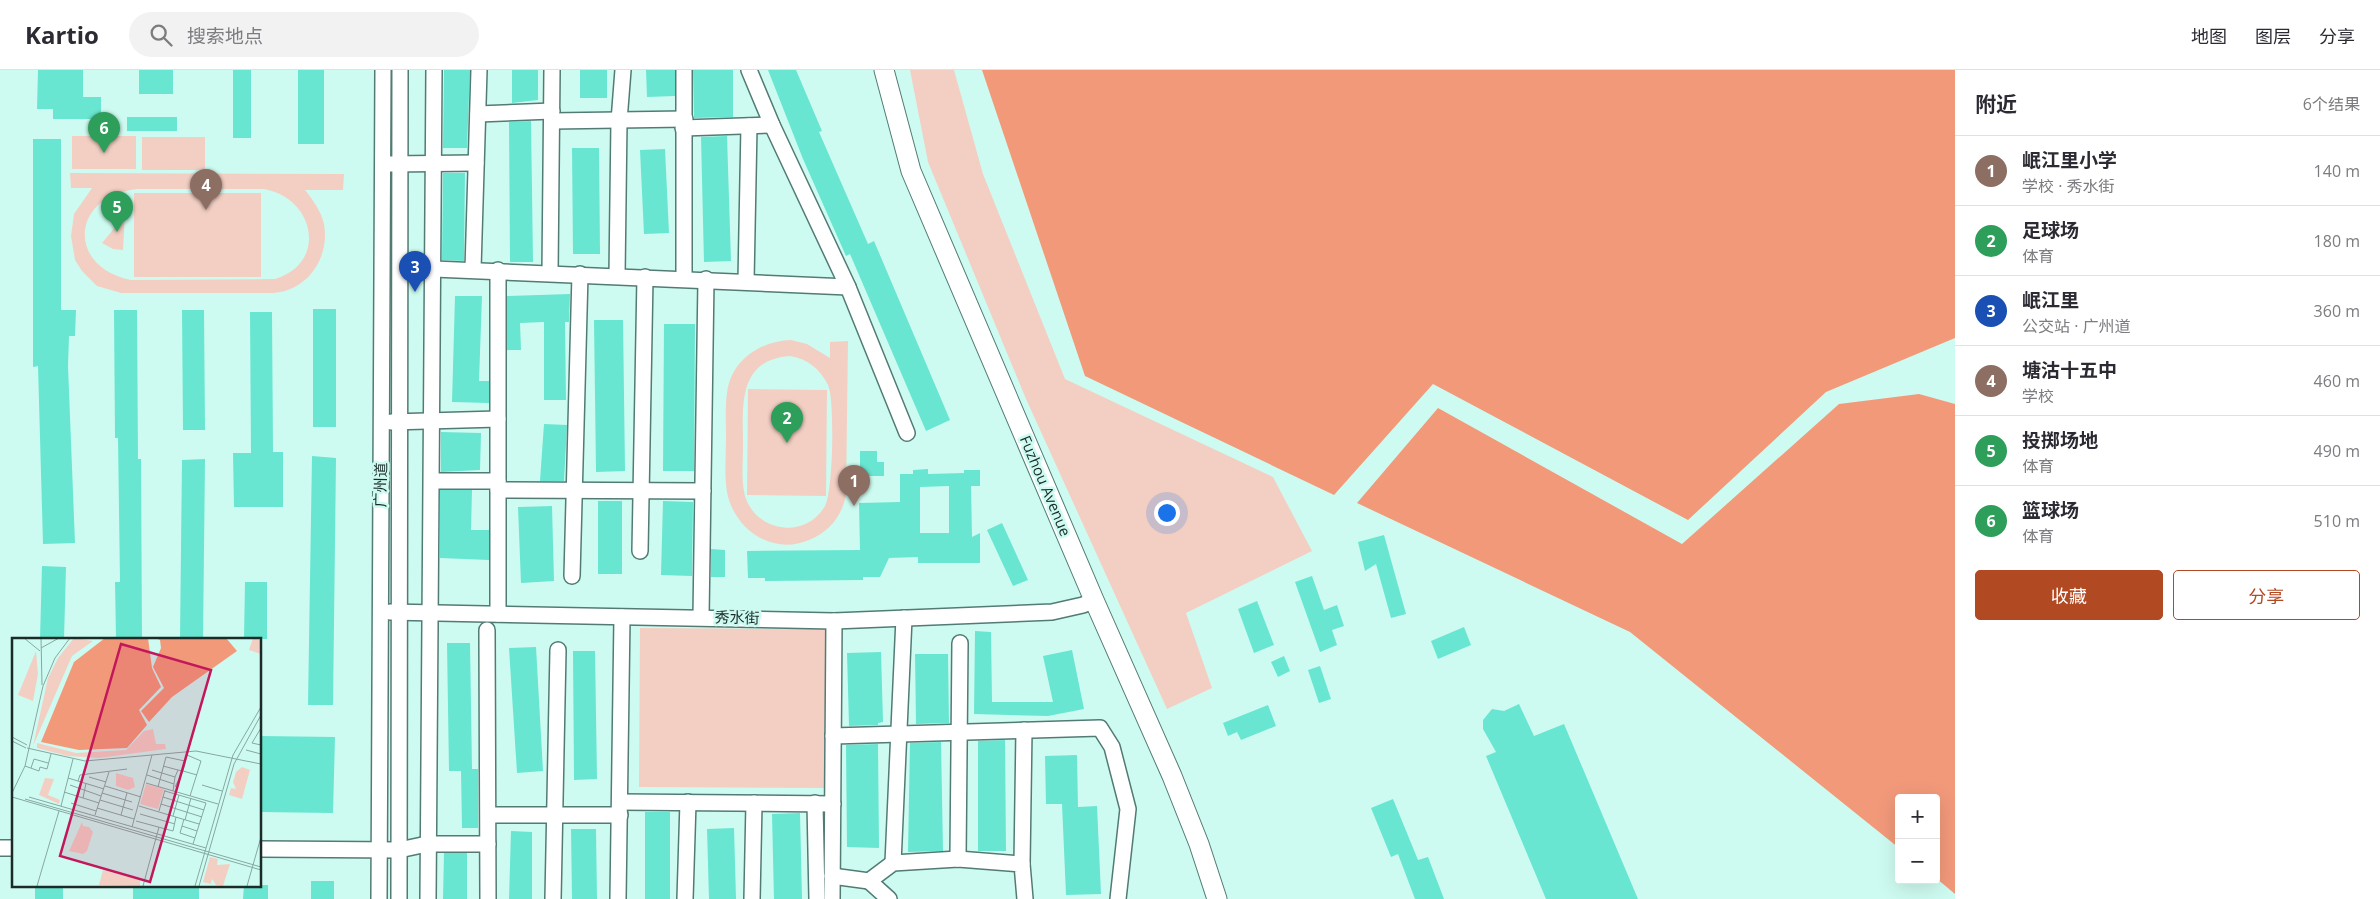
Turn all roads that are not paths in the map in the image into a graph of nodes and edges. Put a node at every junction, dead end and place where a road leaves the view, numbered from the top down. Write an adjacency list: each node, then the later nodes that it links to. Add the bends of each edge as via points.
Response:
1 (383, 70): 19 (street, 广州道)
2 (400, 70): 20 (street, 广州道)
3 (434, 70): 17 (street)
4 (479, 70): 11 (street)
5 (552, 70): 12 (street)
6 (623, 70): 13 (street)
7 (684, 70): 14 (street)
8 (749, 70): 15 (street)
9 (874, 70): 44 (main road, Fuzhou Avenue, via 905,182)
10 (884, 70): 44 (main road, Fuzhou Avenue, via 911,170)
11 (478, 114): 12 (street); 18 (street)
12 (552, 116): 13 (street); 24 (street)
13 (620, 121): 14 (street); 26 (street)
14 (684, 123): 16 (street); 28 (street)
15 (772, 125): 16 (street); 31 (street)
16 (749, 126): 30 (street)
17 (434, 163): 18 (street); 20 (street); 21 (street)
18 (476, 163): 22 (street)
19 (382, 164): 20 (street); 35 (street, 广州道)
20 (400, 164): 33 (street, 广州道)
21 (434, 269): 22 (street); 34 (street)
22 (473, 269): 23 (street)
23 (498, 270): 24 (street); 32 (street)
24 (550, 273): 25 (street)
25 (580, 274): 26 (street); 39 (street)
26 (617, 276): 27 (street)
27 (646, 277): 28 (street); 40 (street)
28 (684, 278): 29 (street)
29 (706, 279): 30 (street); 41 (street)
30 (746, 281): 31 (street)
31 (848, 287): 36 (street)
32 (498, 419): 34 (street); 38 (street)
33 (400, 421): 34 (street); 35 (street); 46 (street, 广州道)
34 (432, 421): 37 (street)
35 (382, 422): 45 (street, 广州道)
36 (907, 433)
37 (432, 481): 38 (street); 47 (street)
38 (498, 486): 39 (street); 48 (street)
39 (575, 490): 40 (street); 43 (street)
40 (642, 490): 41 (street); 42 (street)
41 (702, 491): 50 (street)
42 (640, 551)
43 (572, 576)
44 (1088, 602): 51 (street, 秀水街, via 1052,612); 90 (main road, Fuzhou Avenue, via 1186,838); 91 (main road, Fuzhou Avenue, via 1172,776 1200,844)
45 (379, 612): 46 (street, 秀水街); 70 (street, 广州道)
46 (399, 612): 47 (street, 秀水街); 71 (street, 广州道)
47 (431, 612): 48 (street, 秀水街); 67 (street)
48 (498, 614): 49 (street, 秀水街)
49 (622, 617): 50 (street, 秀水街); 64 (street)
50 (701, 617): 52 (street, 秀水街)
51 (904, 618): 52 (street, 秀水街); 58 (street)
52 (834, 620): 59 (street)
53 (486, 630): 65 (street)
54 (960, 643): 57 (street)
55 (558, 650): 66 (street)
56 (1024, 730): 57 (street); 74 (street); 89 (street, via 1100,728 1112,747 1128,809)
57 (959, 732): 58 (street); 72 (street)
58 (898, 734): 59 (street); 73 (street)
59 (833, 736): 63 (street)
60 (688, 802): 61 (street); 64 (street); 83 (street)
61 (754, 803): 62 (street); 84 (street)
62 (815, 803): 63 (street); 85 (street)
63 (833, 804): 75 (street)
64 (620, 808): 66 (street); 82 (street)
65 (489, 815): 66 (street); 68 (street)
66 (555, 815): 81 (street)
67 (427, 844): 68 (street); 71 (street); 79 (street)
68 (488, 844): 80 (street)
69 (261, 849): 70 (street)
70 (379, 850): 71 (street); 77 (street, 广州道)
71 (399, 850): 78 (street, 广州道)
72 (958, 859): 73 (street); 74 (street)
73 (893, 863): 76 (street)
74 (1022, 864): 88 (street)
75 (832, 876): 76 (street); 86 (street)
76 (869, 881): 87 (street)
77 (379, 899)
78 (399, 899)
79 (428, 899)
80 (488, 899)
81 (553, 899)
82 (618, 899)
83 (686, 899)
84 (752, 899)
85 (817, 899)
86 (832, 899)
87 (889, 899)
88 (1026, 899)
89 (1118, 899)
90 (1206, 899)
91 (1217, 899)

